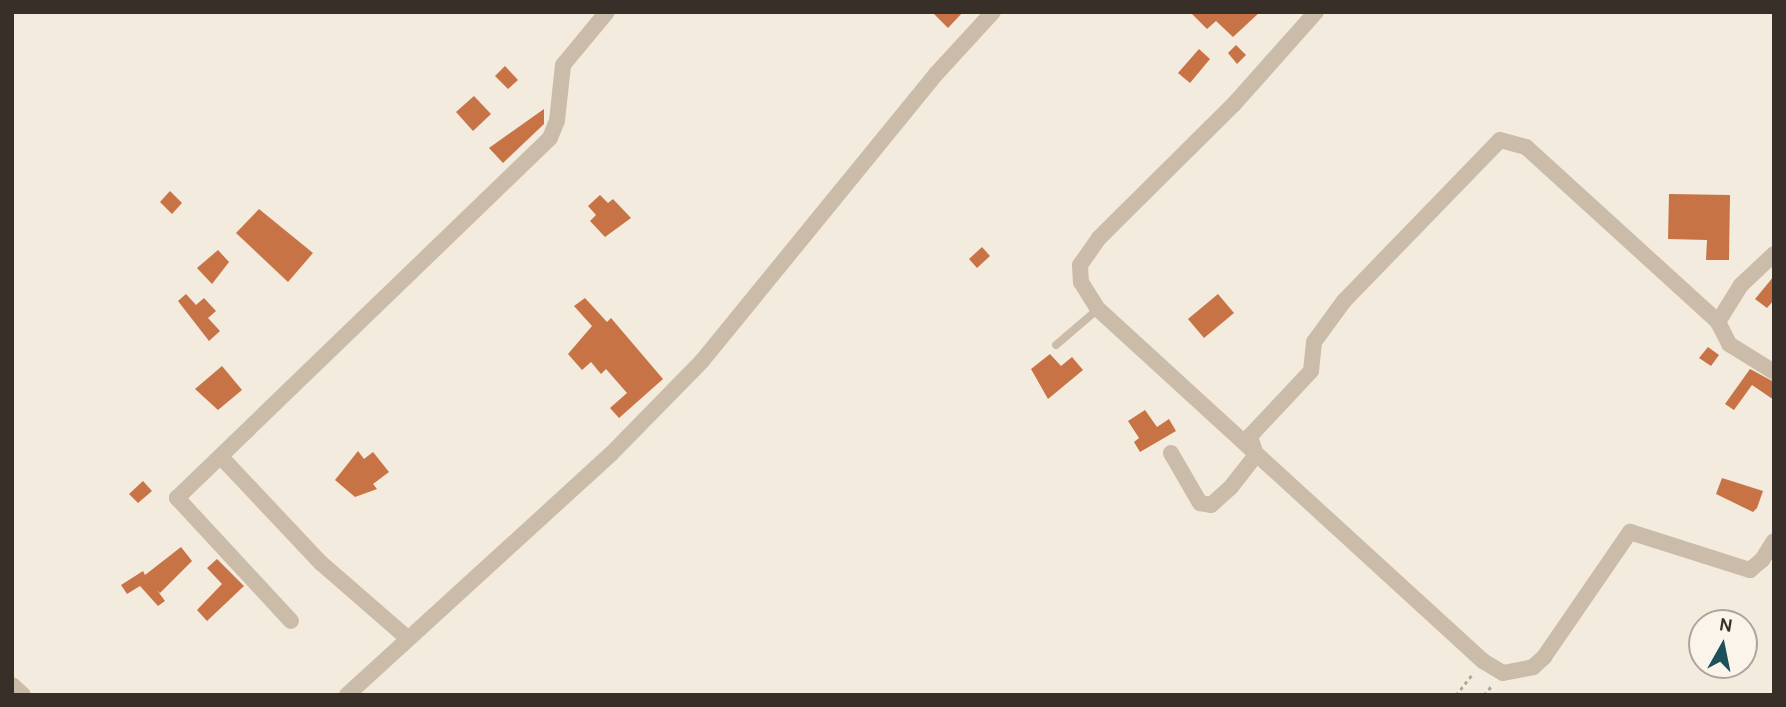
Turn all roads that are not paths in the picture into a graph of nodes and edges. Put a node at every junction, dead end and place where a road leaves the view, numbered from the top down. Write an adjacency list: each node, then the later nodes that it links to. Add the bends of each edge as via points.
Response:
1 (607, 12): 11 (street, via 563,65 557,121 550,138)
2 (993, 12): 14 (street, via 936,74 702,361 611,454)
3 (1317, 12): 5 (street, via 1235,103 1099,238 1080,265 1081,282)
4 (1774, 254): 6 (street, via 1741,285)
5 (1098, 309): 7 (lane); 10 (street)
6 (1718, 322): 8 (street, via 1729,344); 10 (street, via 1526,147 1500,140 1344,301 1314,341 1311,371 1250,436)
7 (1056, 345)
8 (1774, 372)
9 (1171, 453): 10 (street, via 1200,503 1211,505)
10 (1256, 455): 12 (street, via 1483,661 1503,673 1533,667 1630,532 1750,570)
11 (221, 457): 13 (street, via 177,498); 14 (street, via 321,563)
12 (1774, 541)
13 (291, 621)
14 (406, 637): 17 (street)
15 (12, 685): 16 (street)
16 (23, 695)
17 (347, 695)

